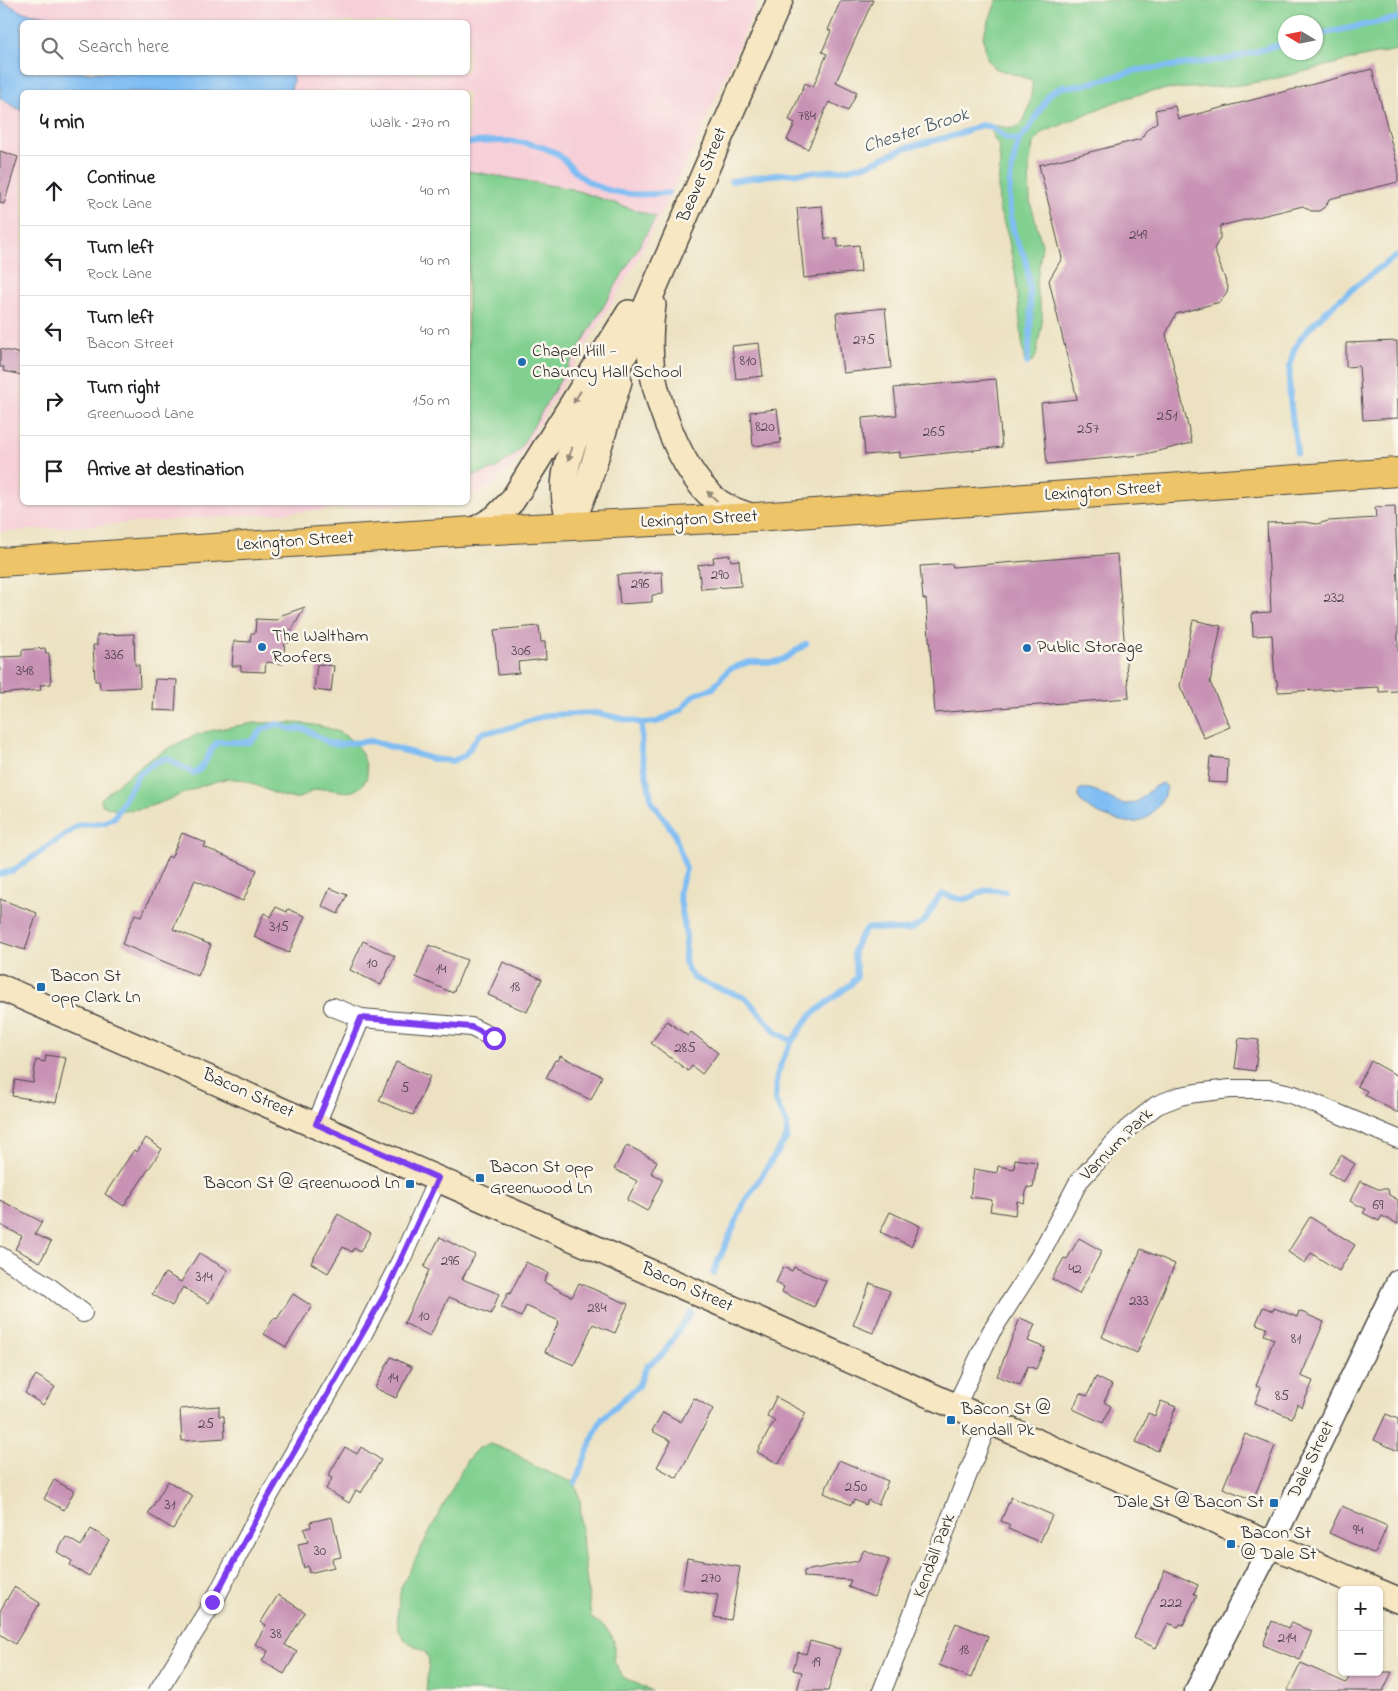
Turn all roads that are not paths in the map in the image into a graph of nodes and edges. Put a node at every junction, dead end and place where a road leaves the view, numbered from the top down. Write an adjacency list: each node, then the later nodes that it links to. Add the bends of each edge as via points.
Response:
1 (780, 0): 2 (main road, Beaver Street)
2 (677, 237): 3 (main road, Beaver Street); 7 (main road, one-way to 7, via 512,501 495,518)
3 (660, 274): 5 (main road, one-way to 3, via 734,511 700,484 665,415 650,355 652,312); 6 (main road, Beaver Street, via 627,350 568,458 563,487)
4 (1398, 472): 5 (main road, Lexington Street)
5 (755, 517): 6 (main road, Lexington Street)
6 (571, 525): 7 (main road, Lexington Street)
7 (473, 531): 8 (main road, Lexington Street)
8 (0, 562)
9 (0, 987): 13 (main road, Bacon Street)
10 (334, 1007): 11 (street)
11 (361, 1018): 12 (street, via 471,1027); 13 (street)
12 (494, 1038)
13 (316, 1124): 15 (main road, Bacon Street)
14 (1398, 1138): 19 (street, Varnum Park, via 1294,1094 1270,1089 1196,1093 1157,1105 1127,1130 1079,1181 1039,1257 991,1332)
15 (438, 1178): 19 (main road, Bacon Street); 25 (street, via 402,1260 363,1334 267,1499 215,1599)
16 (0, 1256): 18 (street)
17 (1398, 1281): 21 (street, Dale Street)
18 (83, 1313)
19 (956, 1406): 20 (main road, Bacon Street)
20 (989, 1421): 21 (main road, Bacon Street); 26 (street, Kendall Park)
21 (1271, 1545): 22 (main road, Bacon Street); 27 (street, Dale Street)
22 (1365, 1586)
23 (1383, 1594): 24 (main road)
24 (1398, 1600)
25 (158, 1691)
26 (882, 1691)
27 (1196, 1691)

